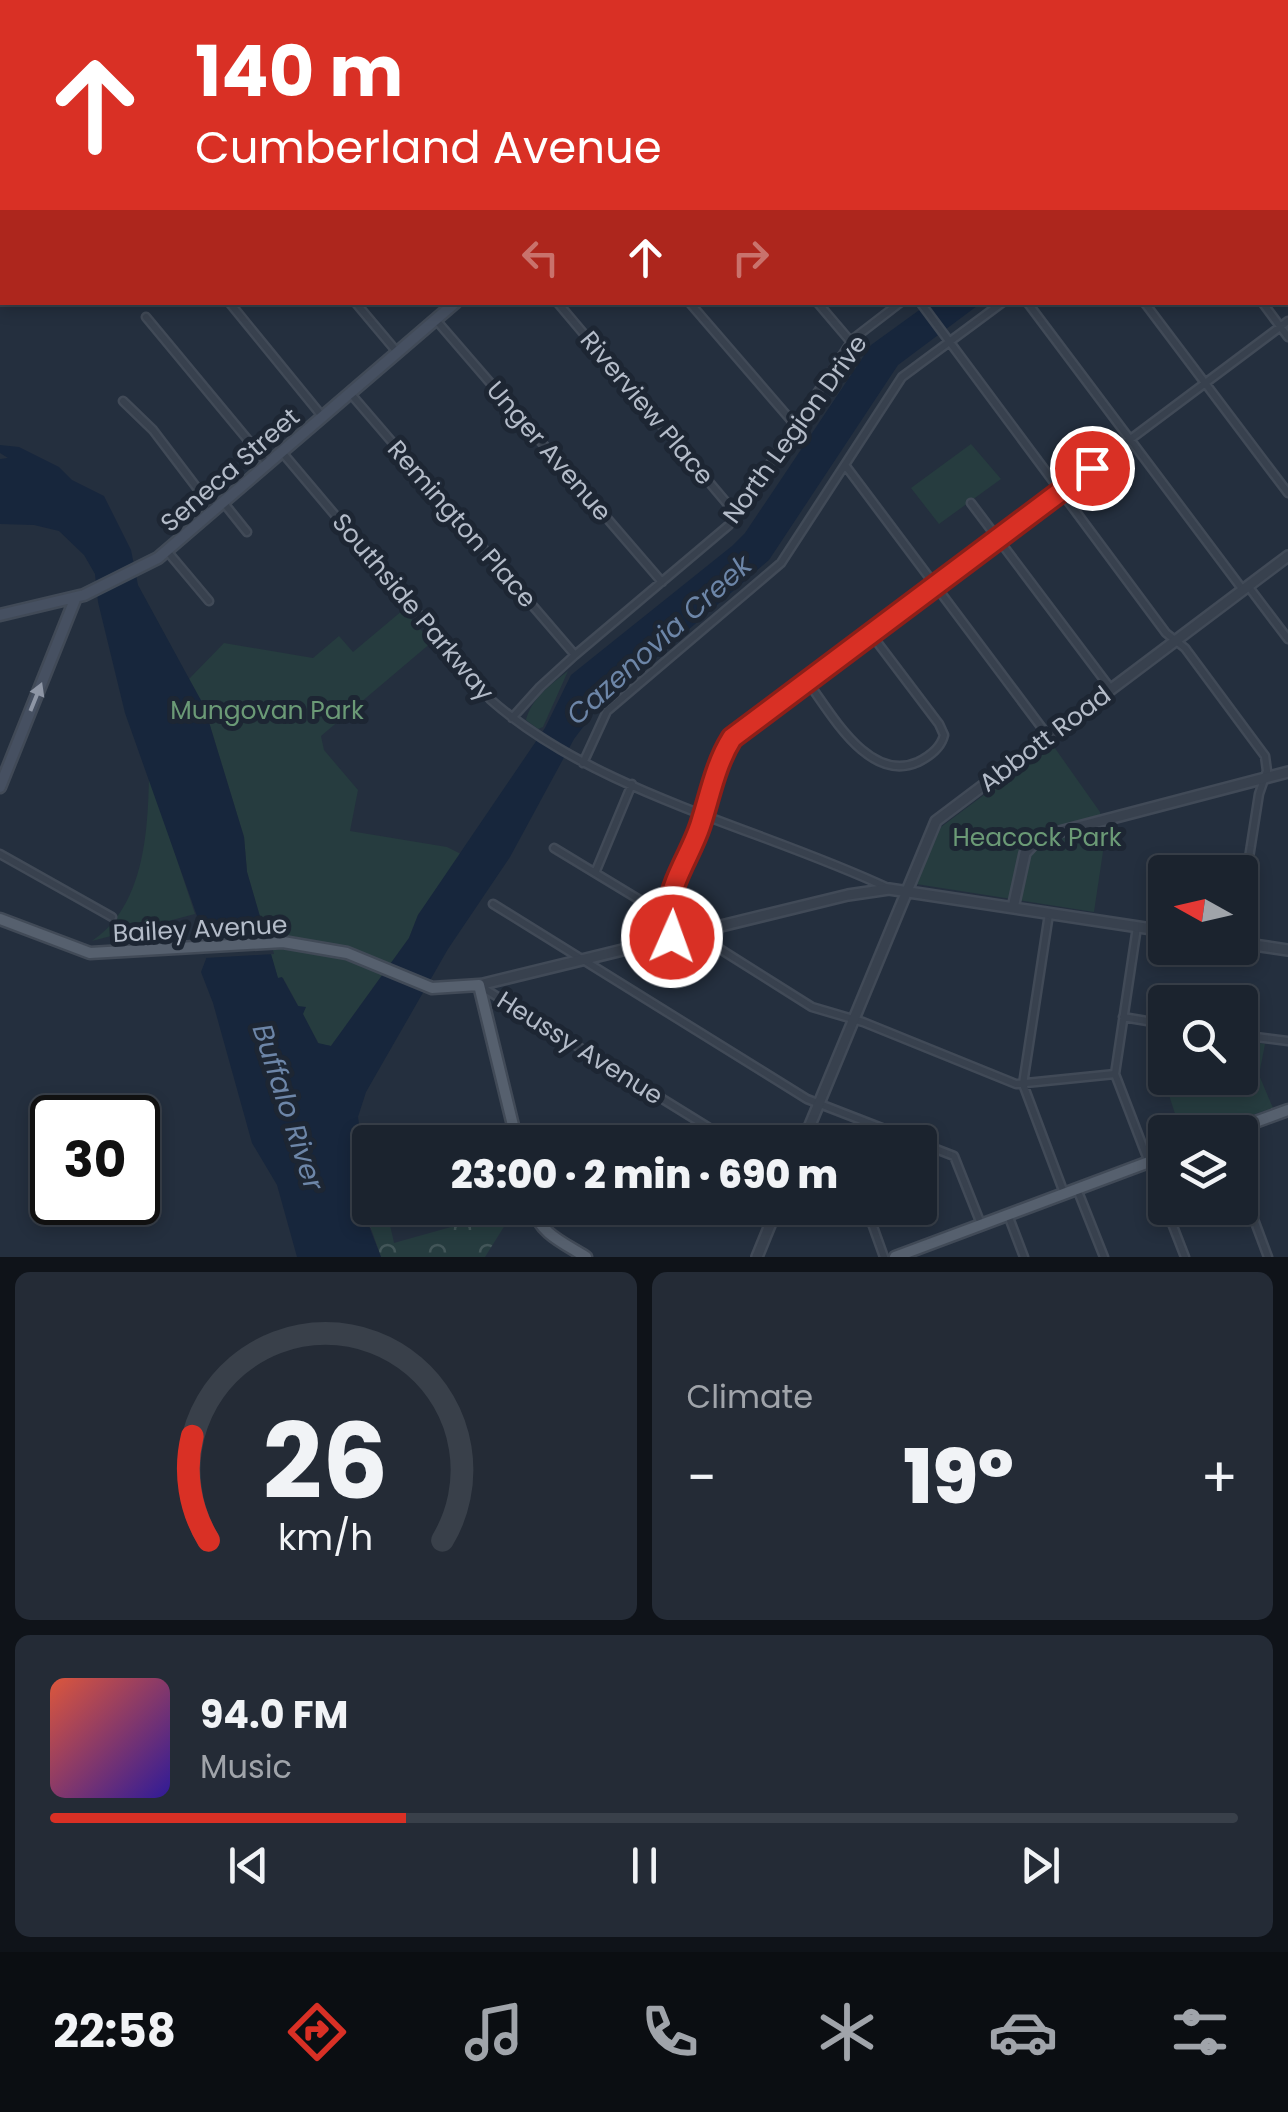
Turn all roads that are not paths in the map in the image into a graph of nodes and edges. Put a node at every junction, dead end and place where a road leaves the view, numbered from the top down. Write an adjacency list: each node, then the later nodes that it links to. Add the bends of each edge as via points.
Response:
1 (231, 305): 24 (street)
2 (358, 305): 20 (street)
3 (453, 305): 14 (main road, Seneca Street)
4 (560, 305): 34 (street, Riverview Place)
5 (692, 305): 25 (street)
6 (820, 305): 19 (street)
7 (897, 305): 19 (street, North Legion Drive)
8 (922, 305): 18 (street)
9 (999, 305): 18 (street)
10 (1029, 305): 26 (street)
11 (1146, 305): 21 (street)
12 (1264, 305): 16 (street)
13 (146, 317): 28 (street)
14 (436, 320): 20 (main road, Seneca Street); 39 (street, Unger Avenue)
15 (1288, 321): 16 (street)
16 (1280, 327): 17 (street); 21 (street)
17 (1288, 337)
18 (948, 340): 29 (street, via 902,377); 30 (street)
19 (851, 342): 25 (street, North Legion Drive)
20 (397, 352): 22 (main road, Seneca Street)
21 (1205, 383): 26 (street); 31 (street)
22 (350, 393): 24 (main road, Seneca Street); 48 (street, Remington Place)
23 (124, 402): 33 (street)
24 (323, 417): 27 (main road, Seneca Street)
25 (796, 426): 34 (street, North Legion Drive)
26 (1130, 440): 30 (street); 41 (street)
27 (282, 451): 28 (main road, Seneca Street); 51 (street, Southside Parkway)
28 (268, 464): 33 (main road, Seneca Street)
29 (845, 465): 40 (street); 53 (street, via 782,562 607,711)
30 (1060, 492): 36 (street); 46 (street)
31 (1288, 494)
32 (971, 503): 36 (street)
33 (218, 506): 35 (street); 37 (main road, Seneca Street)
34 (736, 514): 39 (street, North Legion Drive)
35 (247, 532)
36 (998, 539): 40 (street); 50 (street)
37 (166, 551): 42 (main road, Seneca Street); 43 (street)
38 (1288, 556): 41 (street, Abbott Road)
39 (662, 582): 48 (street, North Legion Drive)
40 (935, 585): 45 (street); 52 (street)
41 (1245, 588): 46 (street, Abbott Road); 47 (street)
42 (80, 596): 44 (main road, Seneca Street); 57 (main road, one-way to 42)
43 (209, 601)
44 (0, 615)
45 (871, 634): 49 (street); 49 (street, via 939,724 944,735 938,748 904,765 860,752)
46 (1176, 640): 50 (street, Abbott Road); 55 (street, via 1266,756)
47 (1288, 640)
48 (574, 655): 51 (street, North Legion Drive)
49 (807, 682): 58 (street, via 732,738)
50 (1111, 689): 52 (street, Abbott Road)
51 (512, 718): 53 (street, Southside Parkway)
52 (1048, 736): 64 (street, Abbott Road, via 936,822)
53 (583, 763): 56 (street, Southside Parkway)
54 (1288, 772): 55 (street)
55 (1264, 778): 61 (street); 66 (street, via 1040,838 1025,853)
56 (632, 784): 58 (street, Southside Parkway); 62 (street)
57 (0, 788)
58 (702, 812): 63 (street, Southside Parkway); 67 (street)
59 (554, 848): 62 (street)
60 (0, 854): 69 (street)
61 (1249, 855)
62 (595, 872): 67 (street, via 648,905)
63 (889, 889): 64 (street); 73 (street)
64 (905, 891): 66 (street); 80 (street, Abbott Road)
65 (493, 904): 77 (street)
66 (1013, 908): 68 (street)
67 (668, 909): 74 (street)
68 (1049, 914): 71 (street); 85 (street)
69 (112, 917)
70 (0, 920): 78 (main road, Bailey Avenue, via 90,953 318,946 432,988)
71 (1137, 927): 72 (street); 79 (street)
72 (1148, 929)
73 (692, 932): 74 (street); 80 (street, via 812,1007)
74 (672, 937): 77 (street)
75 (1258, 945): 76 (street)
76 (1288, 950)
77 (583, 959): 78 (street); 86 (street)
78 (478, 985): 89 (main road); 90 (street, Heussy Avenue)
79 (1124, 1017): 81 (street); 84 (street)
80 (853, 1020): 85 (street); 86 (street, Abbott Road)
81 (1148, 1021)
82 (1258, 1037): 83 (street)
83 (1288, 1041)
84 (1115, 1074): 85 (street); 92 (street)
85 (1023, 1084): 95 (street)
86 (819, 1103): 91 (street, Abbott Road); 100 (street, via 954,1156)
87 (1288, 1110): 88 (main road)
88 (1258, 1121)
89 (513, 1125)
90 (704, 1125)
91 (810, 1125)
92 (1148, 1159)
93 (1148, 1162): 94 (main road)
94 (1078, 1189): 95 (main road); 108 (street)
95 (1064, 1194): 96 (main road)
96 (1008, 1215): 100 (main road); 107 (street)
97 (539, 1225): 103 (main road)
98 (770, 1225): 104 (street)
99 (873, 1225): 105 (street)
100 (981, 1225): 106 (main road)
101 (1173, 1225): 109 (street)
102 (1256, 1225): 110 (street)
103 (586, 1257)
104 (757, 1257)
105 (884, 1257)
106 (895, 1257)
107 (1024, 1257)
108 (1104, 1257)
109 (1185, 1257)
110 (1268, 1257)

